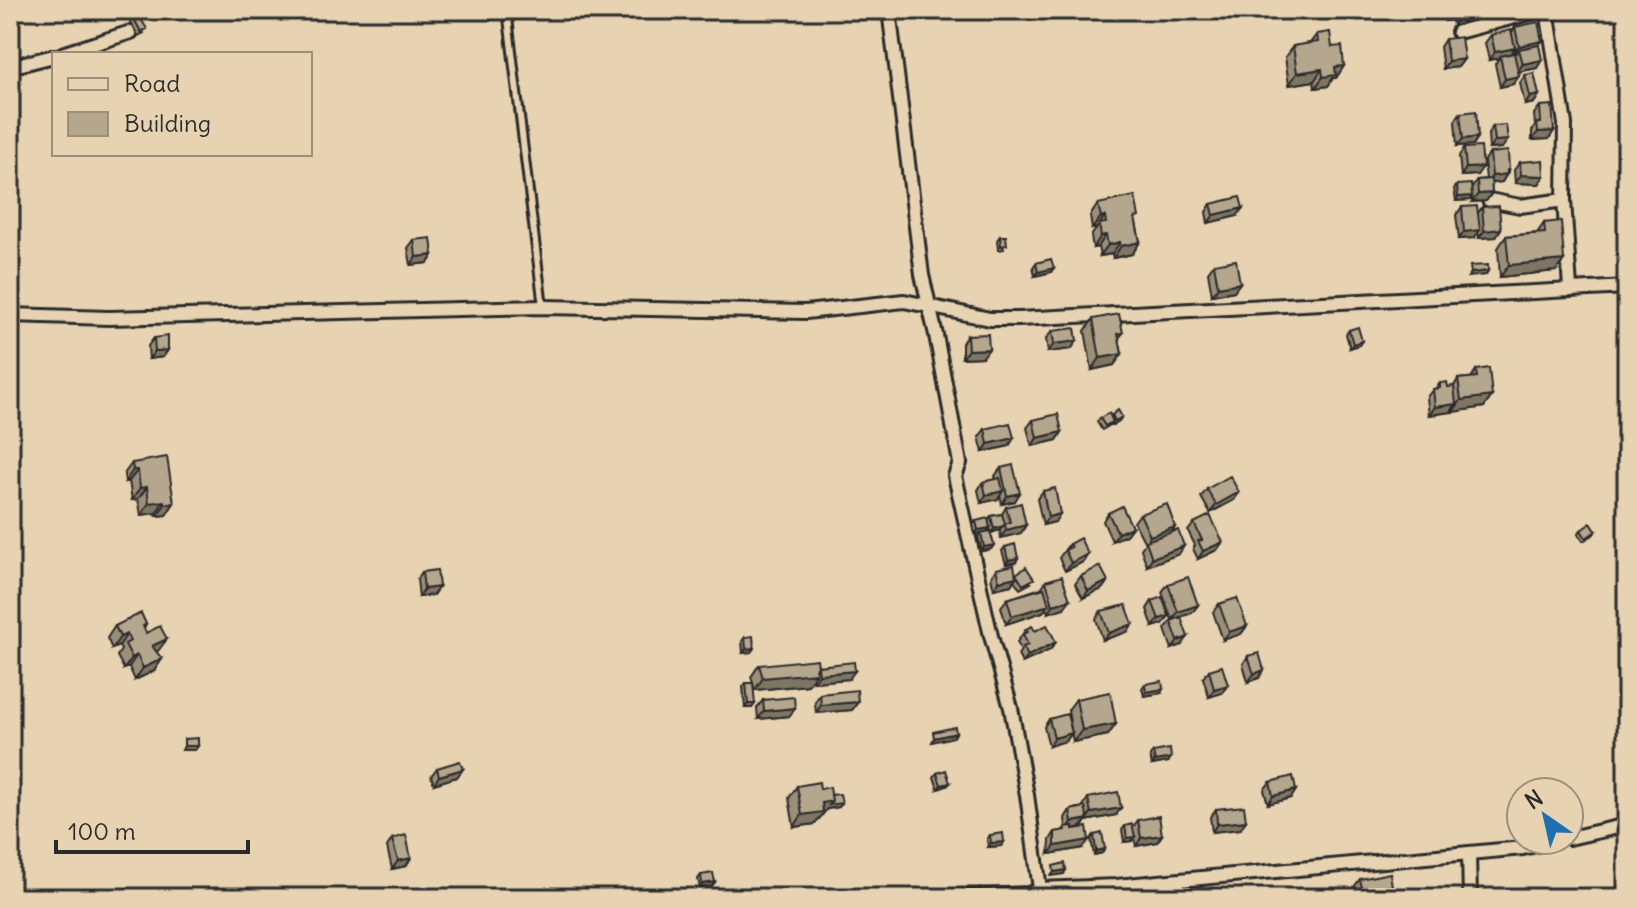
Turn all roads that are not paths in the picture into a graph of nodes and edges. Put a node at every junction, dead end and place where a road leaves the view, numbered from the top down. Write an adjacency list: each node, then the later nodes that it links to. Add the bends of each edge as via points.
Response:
1 (889, 10): 15 (street)
2 (1541, 10): 6 (street)
3 (1547, 10): 11 (street, via 1565,124)
4 (508, 18): 14 (lane)
5 (131, 32): 7 (street)
6 (1458, 32)
7 (68, 52)
8 (52, 56): 9 (street)
9 (10, 67)
10 (1489, 200): 11 (street, via 1520,206)
11 (1564, 200): 13 (street)
12 (1627, 287): 13 (street)
13 (1570, 288): 15 (street, via 1019,319)
14 (543, 307): 15 (street, via 806,312 904,301); 16 (street, via 124,318)
15 (929, 307): 22 (street, via 960,463 955,476 1011,708)
16 (10, 315)
17 (1627, 825): 18 (street)
18 (1585, 834)
19 (1505, 850): 20 (street)
20 (1469, 853): 21 (street); 25 (street)
21 (1116, 886): 22 (street); 24 (street)
22 (1040, 889): 23 (street)
23 (949, 898)
24 (1128, 898)
25 (1470, 898)

